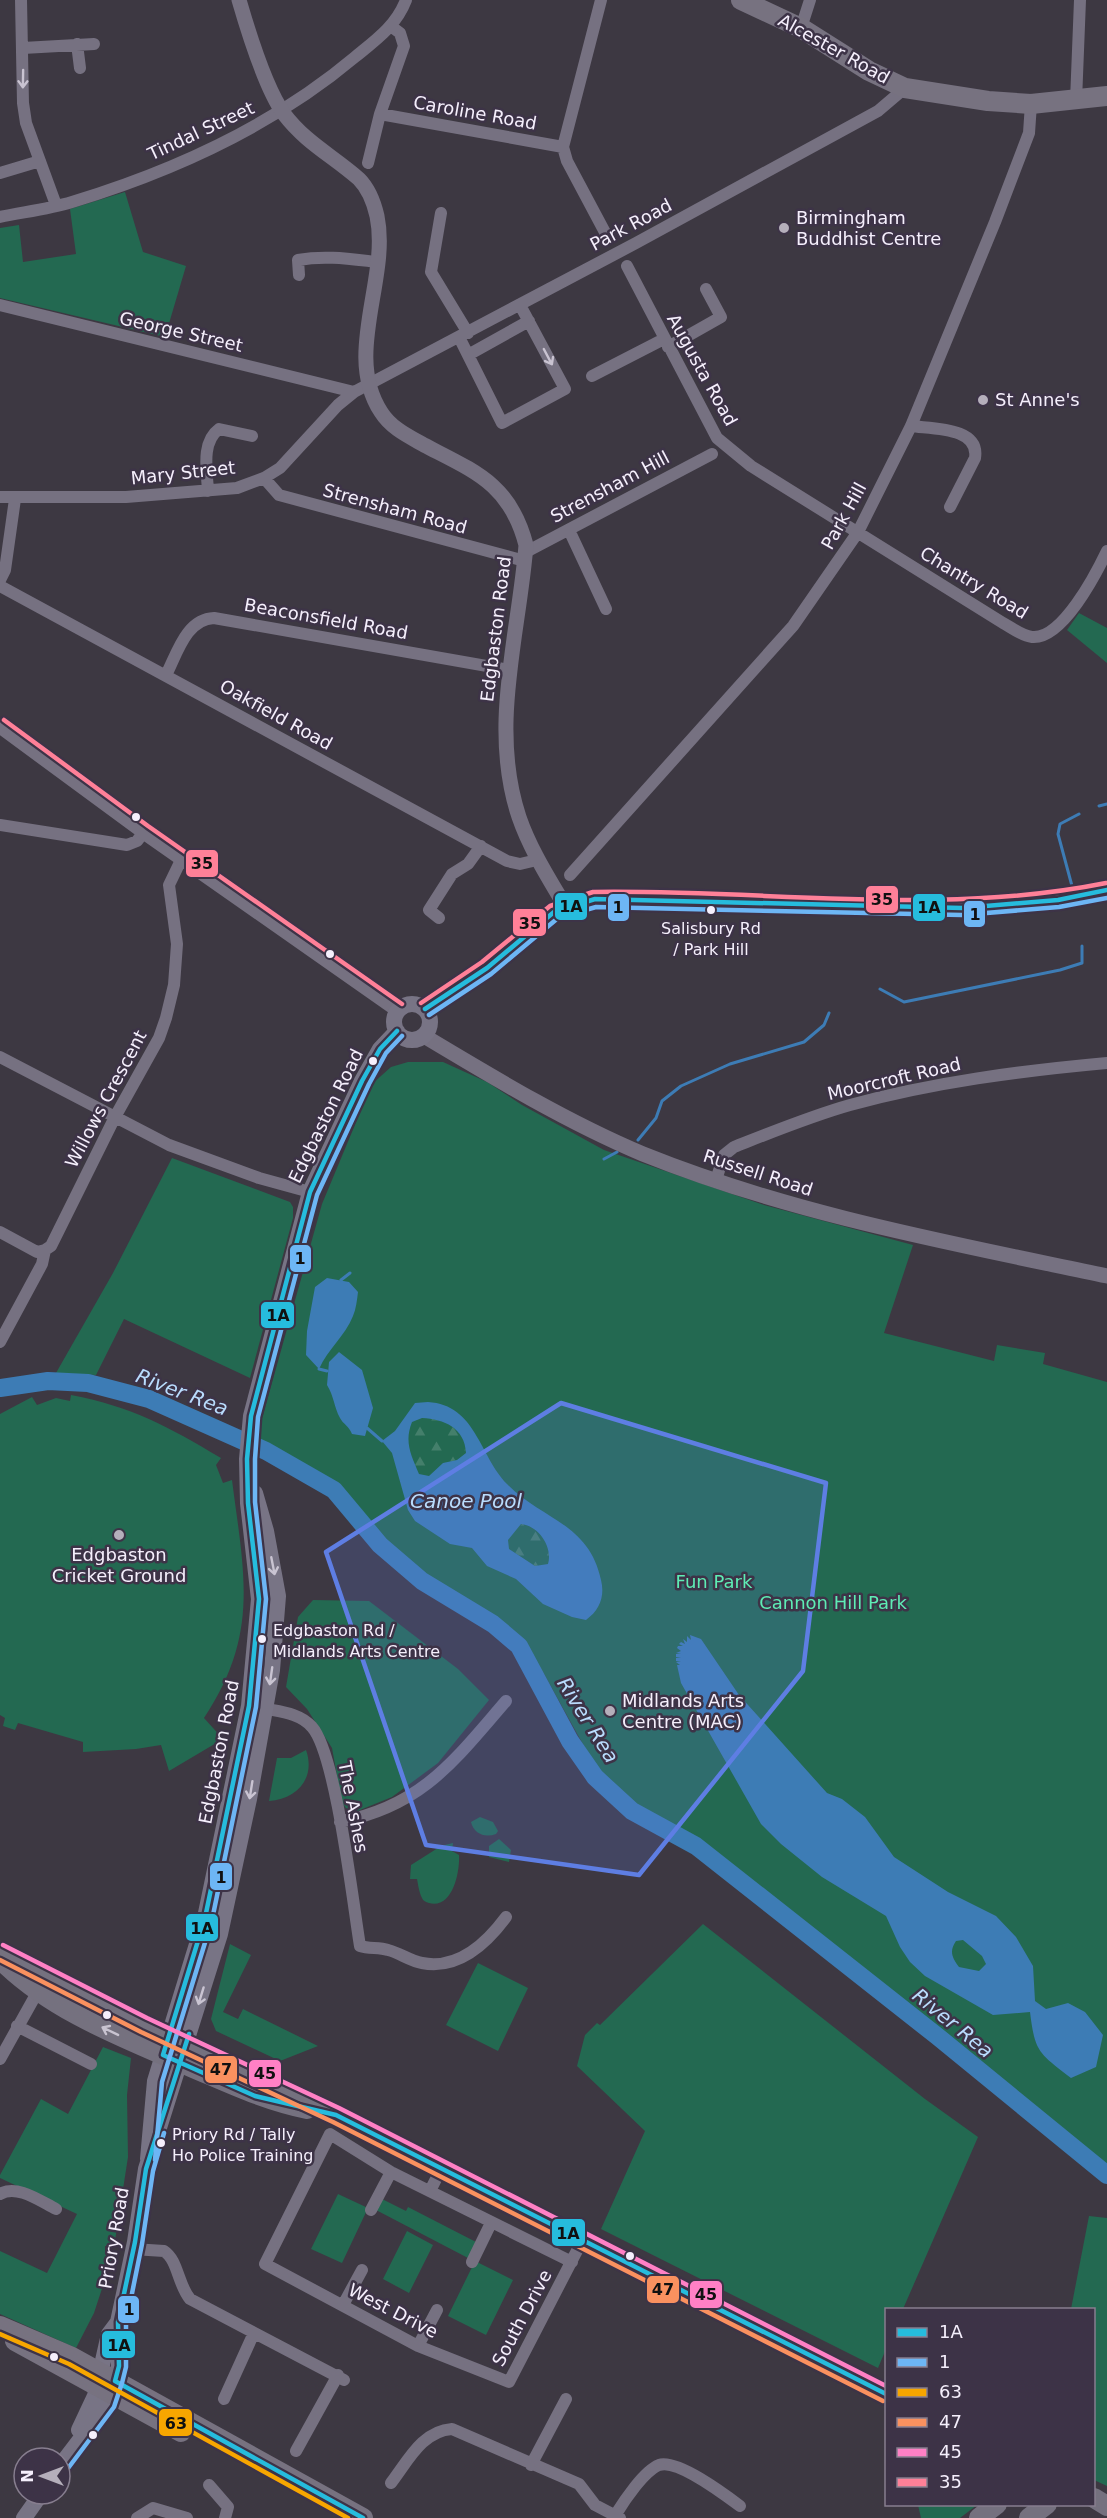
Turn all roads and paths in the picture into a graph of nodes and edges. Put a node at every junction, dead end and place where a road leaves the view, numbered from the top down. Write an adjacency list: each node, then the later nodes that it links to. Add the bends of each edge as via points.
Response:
1 (21, 0): 12 (street)
2 (239, 0): 18 (street, via 258,59)
3 (406, 0): 8 (street)
4 (601, 0): 20 (street)
5 (741, 0): 9 (highway, Alcester Road)
6 (810, 0): 9 (street)
7 (1080, 0): 16 (street)
8 (392, 27): 18 (street, Tindal Street); 19 (street, via 400,33 404,46)
9 (801, 28): 14 (highway, Alcester Road, via 869,71)
10 (77, 44): 11 (street); 12 (street); 13 (street)
11 (94, 44)
12 (23, 48): 21 (street, one-way to 21, via 26,123)
13 (80, 68)
14 (905, 88): 17 (highway, Alcester Road); 33 (street, Park Road, via 878,111)
15 (1107, 96): 16 (highway, Alcester Road)
16 (1076, 100): 17 (highway, Alcester Road)
17 (1031, 104): 41 (street, Park Hill, via 1029,133)
18 (283, 112): 24 (street, Tindal Street, via 180,164); 28 (street, Edgbaston Road, via 307,140 358,179 372,200 377,215)
19 (380, 114): 20 (street, Caroline Road); 22 (street)
20 (563, 147): 27 (street)
21 (40, 161): 23 (street); 24 (street)
22 (368, 163)
23 (0, 173)
24 (56, 206): 26 (street, Tindal Street)
25 (441, 213): 35 (street, via 431,272)
26 (0, 217)
27 (608, 237)
28 (377, 262): 30 (street, via 309,258 298,260); 39 (street, Edgbaston Road, via 366,355)
29 (627, 266): 36 (street, Augusta Road)
30 (299, 275)
31 (706, 290): 36 (street, via 721,317)
32 (0, 305): 40 (street, George Street)
33 (520, 305): 34 (street); 35 (street, Park Road)
34 (529, 321): 37 (street); 37 (street, one-way to 37, via 566,389 502,423)
35 (464, 335): 37 (street); 39 (street, Park Road)
36 (666, 343): 38 (street, via 612,373); 50 (street, Augusta Road, via 725,447)
37 (468, 355)
38 (592, 376)
39 (368, 384): 40 (street, Mary Street); 52 (street, Edgbaston Road, via 382,415 402,433 496,487 509,501 520,523)
40 (354, 392): 44 (street, Mary Street, via 280,468)
41 (911, 426): 48 (street, via 967,436 976,449); 50 (street, Park Hill)
42 (252, 436): 45 (street, via 219,429 213,433 207,448)
43 (712, 454): 49 (street, Strensham Hill)
44 (264, 478): 45 (street, Mary Street, via 237,488); 52 (street, Strensham Road, via 279,495)
45 (208, 491): 47 (street, Mary Street)
46 (0, 497): 47 (street, Mary Street)
47 (15, 499): 53 (street, via 5,570)
48 (950, 507)
49 (569, 530): 52 (street, Strensham Hill); 55 (street)
50 (858, 532): 51 (street, Chantry Road, via 1003,623 1033,637 1064,620); 64 (street, Park Hill, via 793,626)
51 (1107, 551)
52 (525, 556): 56 (street, Edgbaston Road)
53 (0, 580)
54 (0, 586): 57 (street, Oakfield Road)
55 (606, 609)
56 (510, 670): 57 (street, Beaconsfield Road, via 214,618 198,621 190,629); 63 (street, Edgbaston Road, via 505,713 507,760 518,814)
57 (166, 675): 61 (street, Oakfield Road)
58 (0, 726): 60 (street)
59 (0, 825): 60 (street, via 127,845)
60 (144, 832): 62 (street)
61 (481, 846): 63 (street, Oakfield Road, via 507,861 520,864); 67 (street, via 468,864 452,874 429,910)
62 (182, 858): 69 (street); 74 (street, Willows Crescent, via 169,885 177,944 171,1001 159,1038)
63 (537, 860): 66 (street, Edgbaston Road)
64 (570, 875)
65 (1107, 890): 66 (main road, via 1001,907 595,899)
66 (565, 906): 68 (main road, via 536,922 507,953)
67 (439, 918)
68 (425, 1009): 69 (main road, via 413,1004); 71 (main road, via 430,1020)
69 (398, 1010): 70 (main road, via 394,1023)
70 (397, 1031): 71 (main road, via 406,1039); 76 (main road, Edgbaston Road, via 380,1049 362,1081)
71 (424, 1036): 75 (street, Russell Road, via 609,1137)
72 (0, 1057): 74 (street)
73 (1107, 1063): 75 (street, Moorcroft Road, via 1014,1072 848,1106 734,1147 724,1155)
74 (115, 1117): 76 (street, via 212,1162); 78 (street, Willows Crescent, via 51,1246)
75 (717, 1180): 79 (street, Russell Road, via 836,1218)
76 (310, 1192): 81 (main road, Edgbaston Road, via 249,1430)
77 (0, 1232): 78 (street, via 37,1252)
78 (45, 1250): 80 (street, Willows Crescent, via 42,1263)
79 (1107, 1276)
80 (0, 1342)
81 (247, 1464): 82 (main road, Edgbaston Road, one-way to 82, via 266,1531); 83 (main road, Edgbaston Road)
82 (278, 1596): 83 (main road); 86 (main road, Edgbaston Road, one-way to 86)
83 (259, 1599): 85 (main road, Edgbaston Road)
84 (506, 1701): 89 (street, via 439,1776 401,1803 370,1816)
85 (249, 1706): 86 (main road); 87 (main road, Edgbaston Road)
86 (267, 1708): 88 (main road, Edgbaston Road, one-way to 88); 89 (street, The Ashes, via 290,1713 313,1728 328,1765)
87 (227, 1814): 88 (main road); 95 (main road, Edgbaston Road)
88 (246, 1816): 95 (main road, Edgbaston Road, one-way to 95, via 220,1934)
89 (340, 1822): 90 (street, The Ashes, via 360,1946 386,1949 420,1963 443,1966 485,1942)
90 (506, 1917)
91 (0, 1952): 95 (main road)
92 (0, 1959): 93 (main road)
93 (38, 1991): 94 (street); 95 (main road, one-way to 93, via 62,2006)
94 (17, 2026): 96 (street); 97 (street)
95 (175, 2049): 98 (main road, via 336,2115); 106 (main road, Priory Road, via 148,2159)
96 (0, 2059)
97 (91, 2064)
98 (441, 2169): 100 (street); 105 (main road)
99 (391, 2172): 100 (street); 103 (street); 110 (street, West Drive, via 330,2134 265,2264)
100 (430, 2192): 104 (street)
101 (0, 2194): 102 (street, via 20,2191)
102 (56, 2209)
103 (371, 2210)
104 (491, 2223): 107 (street); 108 (street)
105 (583, 2239): 108 (street, South Drive); 118 (main road)
106 (134, 2249): 114 (street, via 170,2255 180,2287 190,2299); 117 (main road, Priory Road, via 118,2322 119,2366)
107 (472, 2262)
108 (572, 2262): 116 (street, South Drive)
109 (362, 2270): 110 (street)
110 (343, 2305): 115 (street, West Drive)
111 (437, 2310): 115 (street)
112 (0, 2326): 117 (highway, via 40,2342)
113 (0, 2331): 117 (highway, via 33,2354)
114 (253, 2335): 120 (street); 122 (street, via 341,2378)
115 (418, 2346): 116 (street, West Drive)
116 (509, 2382)
117 (105, 2384): 121 (main road, Priory Road); 133 (highway); 134 (highway)
118 (885, 2393)
119 (566, 2398): 123 (street)
120 (224, 2399)
121 (72, 2446)
122 (296, 2451)
123 (531, 2465): 124 (street, via 452,2429 438,2430 427,2437); 129 (street, via 579,2484 595,2505)
124 (391, 2483)
125 (209, 2485): 132 (street, via 228,2507)
126 (740, 2506): 129 (street, via 668,2464 650,2471)
127 (996, 2506): 135 (main road)
128 (1046, 2506): 136 (main road)
129 (618, 2516)
130 (137, 2518): 131 (street, via 153,2508)
131 (187, 2518)
132 (225, 2518)
133 (346, 2518)
134 (363, 2518)
135 (979, 2518)
136 (1029, 2518)

